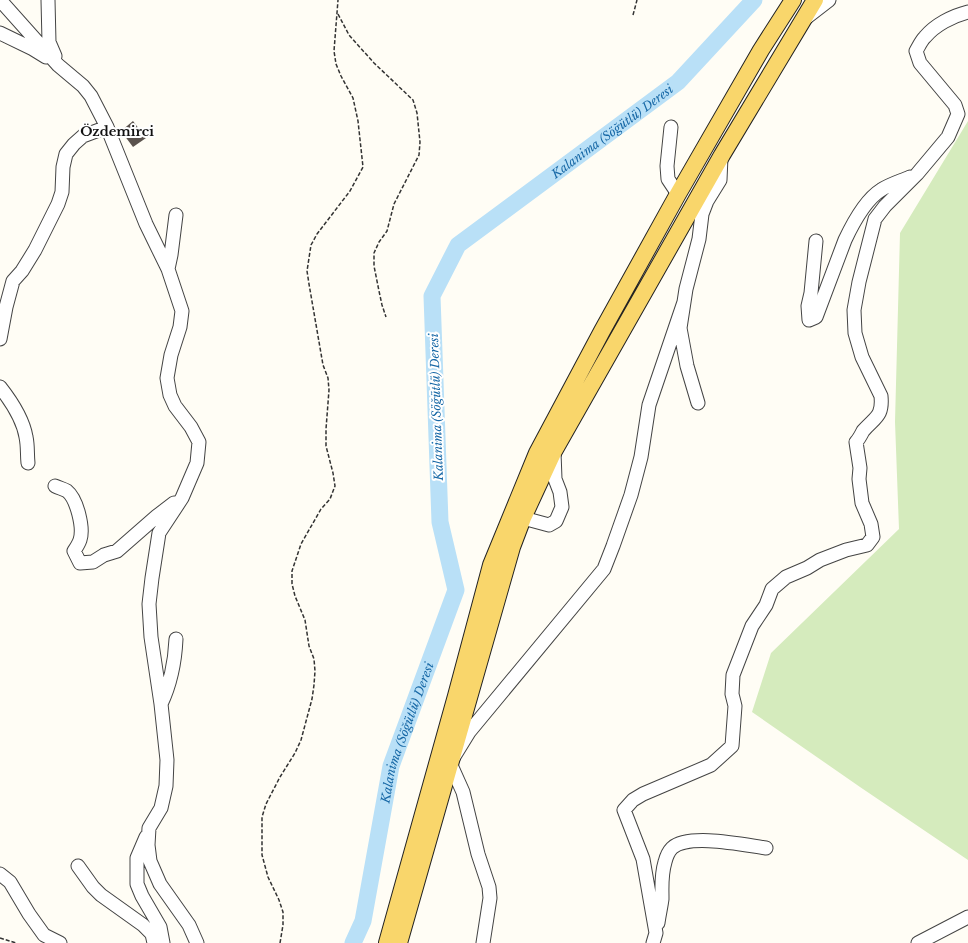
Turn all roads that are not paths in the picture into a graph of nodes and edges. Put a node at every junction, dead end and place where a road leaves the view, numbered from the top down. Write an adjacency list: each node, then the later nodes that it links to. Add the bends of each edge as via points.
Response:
1 (0, 0): 9 (street)
2 (48, 0): 9 (street, via 49,42)
3 (793, 0): 14 (main road, via 761,50)
4 (815, 0): 7 (main road)
5 (829, 0): 7 (street)
6 (968, 12): 13 (street, via 941,23 925,37 916,51 920,63 955,105 958,114 948,137)
7 (802, 20): 12 (main road)
8 (0, 33): 9 (street)
9 (58, 65): 10 (street, via 91,96)
10 (107, 127): 17 (street, via 146,224); 19 (street, via 83,136 66,154 62,192 58,204 29,261 13,281)
11 (671, 127): 14 (street, via 668,179)
12 (722, 155): 18 (street, via 720,180 702,214 699,239); 22 (main road)
13 (917, 174): 16 (street, via 881,190 864,208 850,228 816,317 809,320 808,306); 35 (street, via 884,206 875,220 858,282 854,310 855,333 862,357 881,402 876,420 856,442 862,503 871,524 873,537 867,545 820,560 786,577 772,588 766,605 752,626 733,676 732,694 735,706 732,746 711,765 643,794 624,810 643,859)
14 (678, 194): 40 (main road, via 537,453 491,565)
15 (176, 215): 17 (street)
16 (816, 241)
17 (168, 269): 25 (street, via 182,312 167,378 170,395 199,442 197,464)
18 (684, 302): 21 (street, via 680,328 687,366); 29 (street, via 649,405 641,457 622,521 604,569 469,732)
19 (0, 339)
20 (0, 387): 23 (street, via 22,424 26,436)
21 (698, 403)
22 (554, 451): 26 (main road); 26 (street, via 555,479 562,507 556,521 548,525)
23 (28, 463)
24 (55, 486): 25 (street, via 68,492 75,502 81,527 80,540 74,551 80,563 92,562 117,551)
25 (182, 498): 28 (street, via 159,533 149,604)
26 (523, 518): 29 (main road, via 512,547)
27 (176, 639): 28 (street, via 171,679)
28 (161, 704): 30 (street, via 166,786 161,808)
29 (450, 763): 41 (main road); 42 (street, via 463,792 488,887 490,898)
30 (149, 828): 38 (street, via 137,858 137,884 160,927); 39 (street, via 150,861 160,884 189,925)
31 (766, 848): 35 (street, via 705,840 682,842 671,848 665,860)
32 (78, 866): 37 (street, via 92,887 152,934)
33 (0, 874): 36 (street, via 10,882 44,935)
34 (968, 917): 43 (street)
35 (655, 938)
36 (60, 943)
37 (154, 943)
38 (164, 943)
39 (198, 943)
40 (387, 943)
41 (399, 943)
42 (483, 943)
43 (918, 943)

